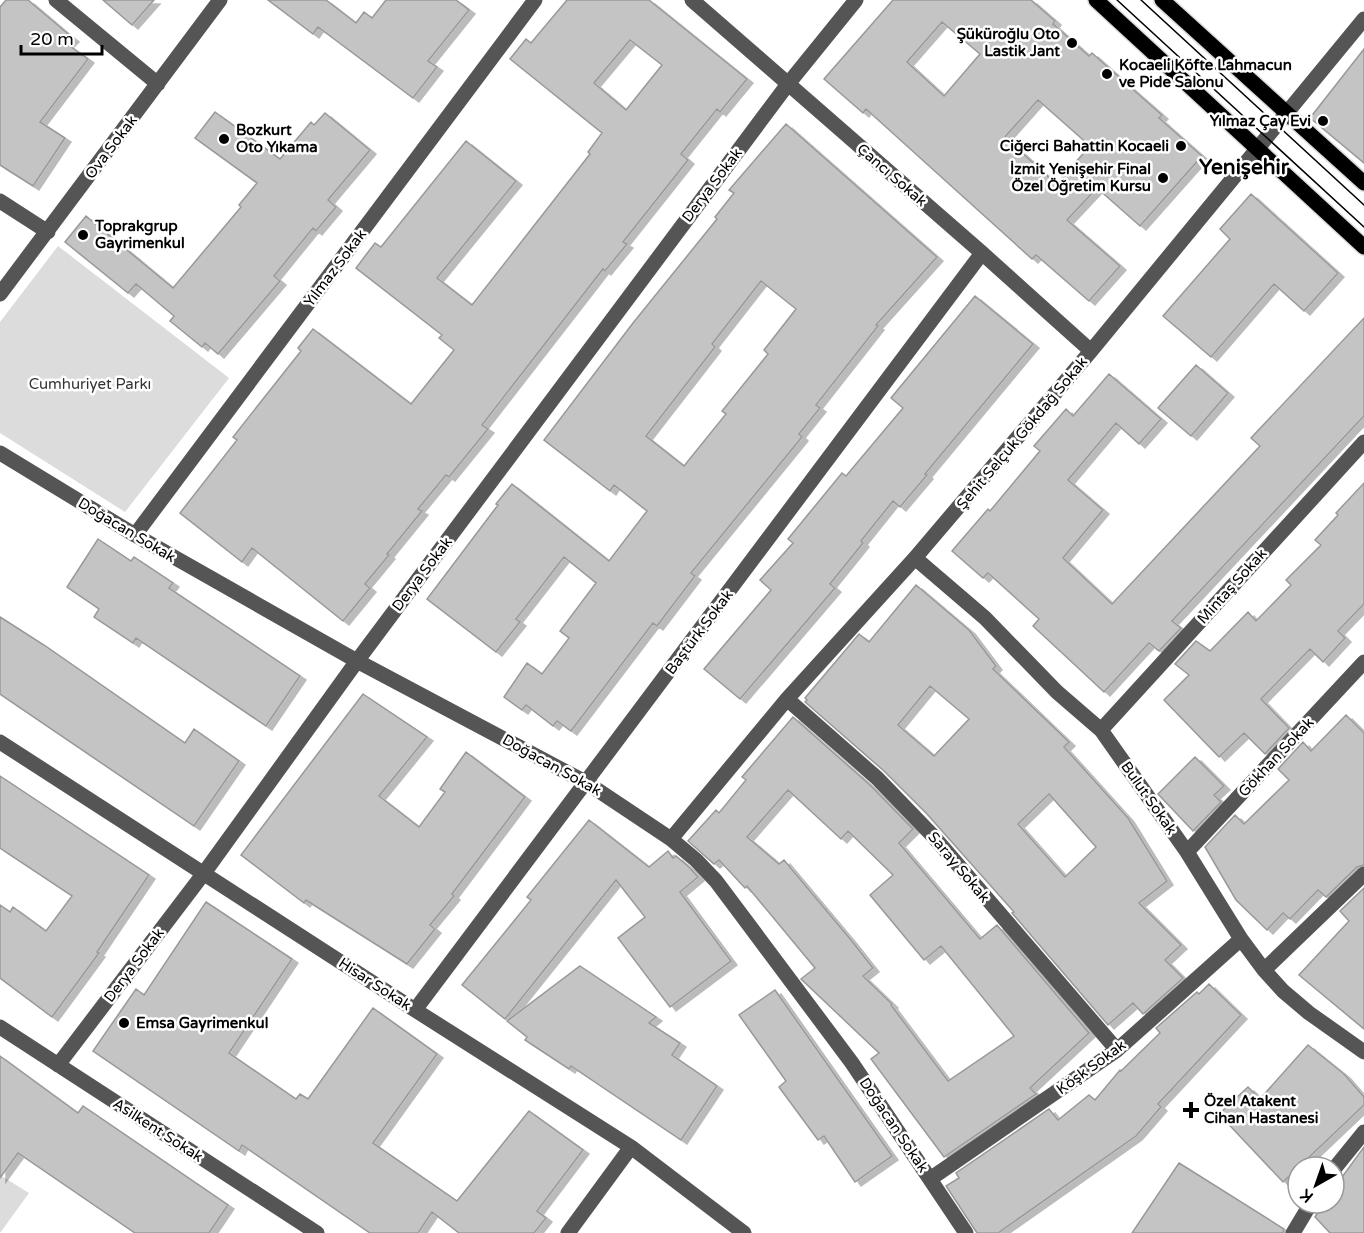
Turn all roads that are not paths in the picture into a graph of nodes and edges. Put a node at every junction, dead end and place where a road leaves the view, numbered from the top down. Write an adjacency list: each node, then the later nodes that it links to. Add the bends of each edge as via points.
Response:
1 (56, 0): 9 (street)
2 (220, 0): 9 (street, Ova Sokak)
3 (536, 0): 22 (street, Yılmaz Sokak)
4 (692, 0): 10 (street, Çancı Sokak)
5 (856, 0): 10 (street, Derya Sokak)
6 (1096, 0): 12 (main road)
7 (1162, 0): 11 (main road)
8 (1364, 19): 11 (street, Şehit Selçuk Gökdağ Sokak)
9 (158, 84): 15 (street, Ova Sokak)
10 (788, 84): 17 (street, Çancı Sokak); 24 (street, Derya Sokak)
11 (1287, 113): 12 (street, Şehit Selçuk Gökdağ Sokak); 13 (main road)
12 (1257, 148): 16 (main road); 19 (street, Şehit Selçuk Gökdağ Sokak)
13 (1364, 183)
14 (0, 201): 15 (street)
15 (48, 232): 18 (street, Ova Sokak)
16 (1364, 247)
17 (982, 253): 19 (street, Çancı Sokak); 29 (street, Baştürk Sokak)
18 (0, 294)
19 (1091, 351): 23 (street, Şehit Selçuk Gökdağ Sokak)
20 (1364, 442): 27 (street, Mintaş Sokak)
21 (0, 453): 22 (street, Doğacan Sokak)
22 (135, 535): 24 (street, Doğacan Sokak)
23 (915, 558): 26 (street, Şehit Selçuk Gökdağ Sokak); 27 (street, Bulut Sokak, via 985,618 1057,692)
24 (357, 661): 29 (street, Doğacan Sokak); 32 (street, Derya Sokak)
25 (1364, 662): 31 (street, Gökhan Sokak)
26 (787, 699): 30 (street, Şehit Selçuk Gökdağ Sokak); 38 (street, Saray Sokak, via 877,778 934,837)
27 (1101, 730): 31 (street, Bulut Sokak)
28 (0, 742): 32 (street, Hisar Sokak)
29 (587, 783): 30 (street, Doğacan Sokak); 36 (street, Baştürk Sokak)
30 (671, 839): 44 (street, Doğacan Sokak, via 696,860 728,897 852,1063)
31 (1187, 852): 34 (street, Bulut Sokak)
32 (204, 873): 36 (street, Hisar Sokak); 40 (street, Derya Sokak)
33 (1364, 874): 35 (street)
34 (1241, 939): 35 (street, Bulut Sokak); 38 (street, Köşk Sokak)
35 (1264, 970): 39 (street, Bulut Sokak, via 1300,1005)
36 (415, 1010): 42 (street, Hisar Sokak)
37 (0, 1027): 40 (street, Asilkent Sokak)
38 (1117, 1050): 44 (street, Köşk Sokak)
39 (1364, 1052)
40 (58, 1065): 46 (street, Asilkent Sokak)
41 (1364, 1132): 43 (street)
42 (631, 1147): 47 (street); 48 (street, Hisar Sokak)
43 (1345, 1155)
44 (930, 1179): 49 (street, Doğacan Sokak)
45 (1304, 1215): 50 (street)
46 (317, 1233)
47 (568, 1233)
48 (744, 1233)
49 (966, 1233)
50 (1293, 1233)

